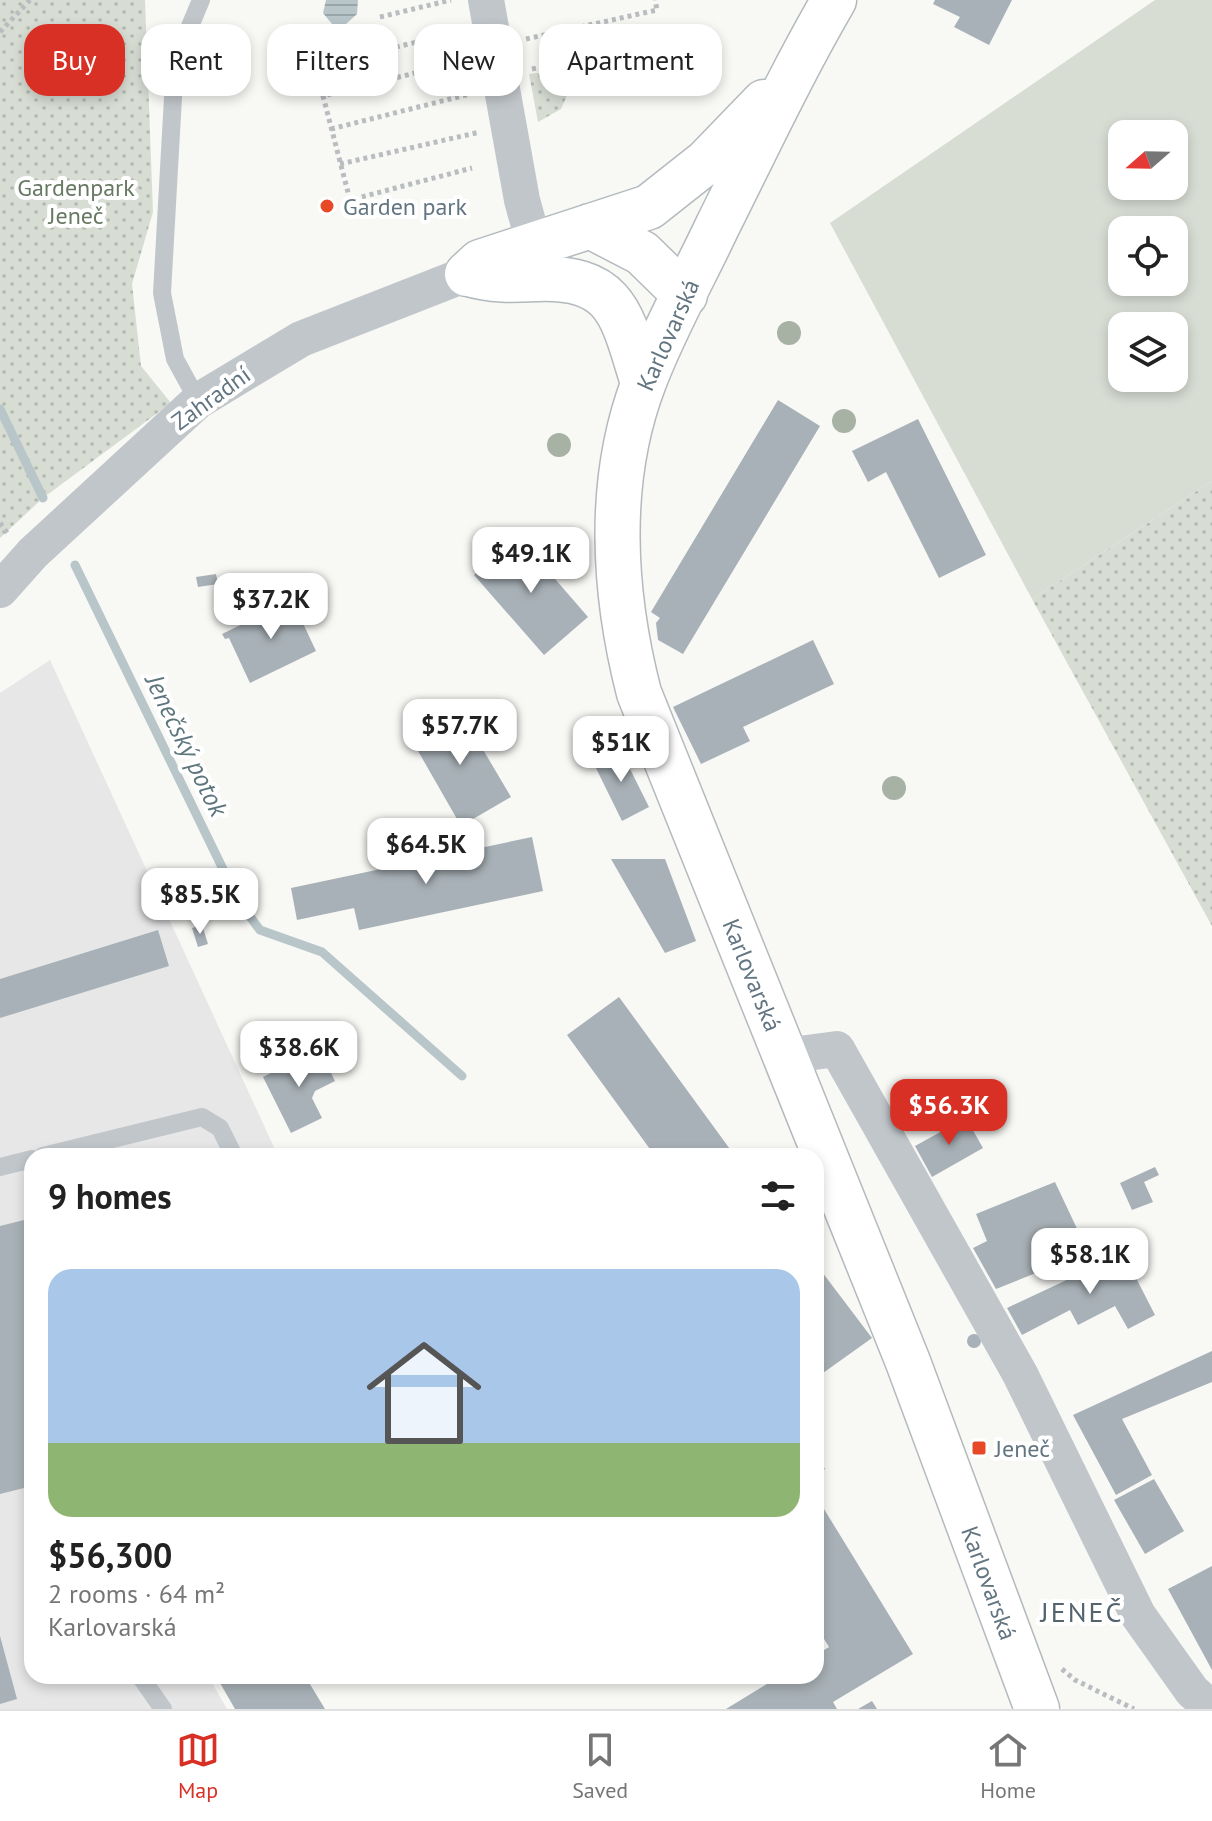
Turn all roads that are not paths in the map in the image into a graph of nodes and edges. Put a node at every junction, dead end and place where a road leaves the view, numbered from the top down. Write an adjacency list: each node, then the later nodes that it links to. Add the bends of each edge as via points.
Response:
1 (201, 0): 11 (lane, via 175,62 162,293 175,359)
2 (834, 0): 3 (main road, Karlovarská)
3 (793, 71): 5 (main road, via 706,162 649,207); 9 (main road, Karlovarská)
4 (503, 96): 6 (street)
5 (590, 226): 6 (main road); 9 (main road, via 642,253)
6 (534, 244): 7 (main road, via 480,262)
7 (467, 274): 8 (main road, via 490,281 566,278); 11 (street, Zahradní, via 301,339)
8 (602, 290): 9 (main road); 10 (main road, via 627,329)
9 (685, 295): 10 (main road, Karlovarská)
10 (643, 383): 13 (main road, Karlovarská, via 625,455 616,528 632,667)
11 (198, 401): 12 (street, Zahradní)
12 (0, 590)
13 (784, 1056): 16 (main road, Karlovarská); 23 (street, Karlovarská, via 837,1049 1020,1374 1138,1615 1192,1691)
14 (76, 1148): 15 (lane, via 202,1117 220,1128)
15 (230, 1148)
16 (821, 1148)
17 (824, 1155): 21 (main road, Karlovarská, via 908,1362)
18 (24, 1161): 19 (lane)
19 (0, 1167)
20 (146, 1684): 22 (lane)
21 (1034, 1706)
22 (163, 1709)
23 (1212, 1709)

